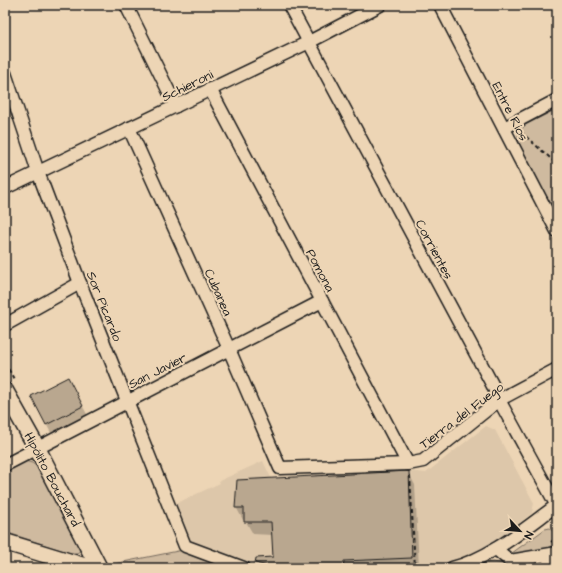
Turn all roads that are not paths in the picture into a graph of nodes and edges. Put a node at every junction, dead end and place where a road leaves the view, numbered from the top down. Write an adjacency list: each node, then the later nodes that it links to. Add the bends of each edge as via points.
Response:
1 (126, 5): 9 (street)
2 (290, 5): 5 (street, Corrientes)
3 (380, 5): 5 (street, Schieroni)
4 (440, 5): 11 (street, Entre Ríos)
5 (309, 42): 7 (street, Schieroni); 22 (street, Corrientes)
6 (5, 73): 12 (street, Sor Picardo)
7 (210, 90): 9 (street, Schieroni); 16 (street, Pomona)
8 (557, 100): 11 (street)
9 (176, 106): 10 (street, Schieroni)
10 (129, 128): 12 (street, Schieroni); 18 (street, Cubanea)
11 (504, 128): 14 (street, Entre Ríos)
12 (38, 172): 13 (street, Schieroni); 15 (street, Sor Picardo)
13 (5, 188)
14 (557, 231)
15 (80, 283): 17 (street); 21 (street, Sor Picardo)
16 (322, 301): 18 (street, San Javier); 24 (street, Pomona)
17 (5, 325)
18 (229, 349): 21 (street, San Javier); 26 (street, Cubanea)
19 (557, 369): 22 (street, Tierra del Fuego)
20 (5, 391): 23 (main road, Hipólito Bouchard)
21 (128, 400): 23 (street, San Javier); 34 (street, Sor Picardo, via 185,546)
22 (499, 400): 24 (street, Tierra del Fuego, via 423,461); 27 (street, Corrientes)
23 (37, 448): 25 (street, San Javier); 32 (main road, Hipólito Bouchard)
24 (410, 464): 26 (street, Tierra del Fuego)
25 (5, 465)
26 (280, 468)
27 (557, 506): 29 (street)
28 (5, 542): 33 (main road)
29 (496, 549): 30 (street, via 510,561); 35 (street)
30 (557, 553)
31 (557, 562): 36 (main road)
32 (105, 567)
33 (90, 568)
34 (244, 568)
35 (452, 568)
36 (548, 568)

